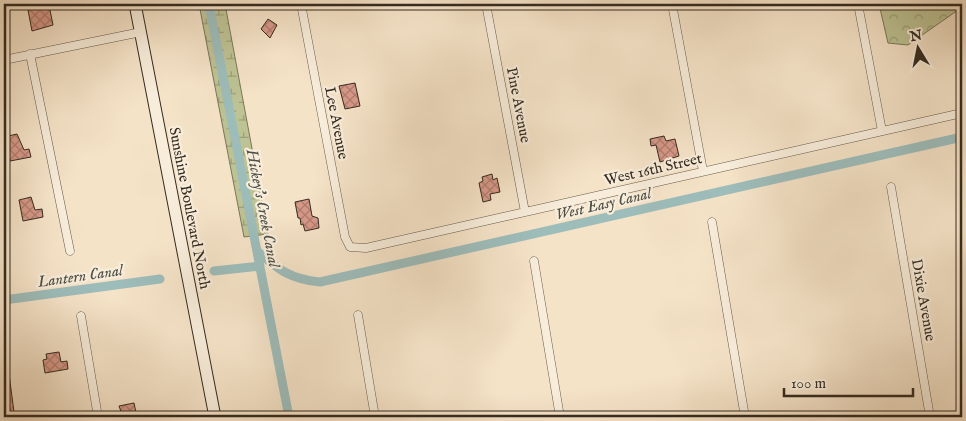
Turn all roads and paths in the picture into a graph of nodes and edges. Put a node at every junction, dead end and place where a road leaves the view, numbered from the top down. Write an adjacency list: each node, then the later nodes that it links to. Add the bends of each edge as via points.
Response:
1 (135, 4): 6 (street, Sunshine Boulevard North)
2 (301, 4): 15 (street, Lee Avenue, via 345,237)
3 (486, 4): 13 (street, Pine Avenue)
4 (672, 4): 11 (street)
5 (858, 4): 10 (street)
6 (141, 32): 7 (street); 21 (street, Sunshine Boulevard North)
7 (30, 54): 8 (street); 16 (street)
8 (4, 60)
9 (962, 113): 10 (street, West 16th Street)
10 (882, 130): 11 (street, West 16th Street)
11 (704, 171): 13 (street, West 16th Street)
12 (892, 187): 25 (street, Dixie Avenue)
13 (525, 212): 15 (street, West 16th Street, via 366,248)
14 (712, 222): 24 (street)
15 (350, 246)
16 (70, 251)
17 (534, 261): 23 (street)
18 (358, 315): 22 (street)
19 (81, 316): 20 (street)
20 (98, 417)
21 (215, 417)
22 (375, 417)
23 (560, 417)
24 (745, 417)
25 (930, 417)

